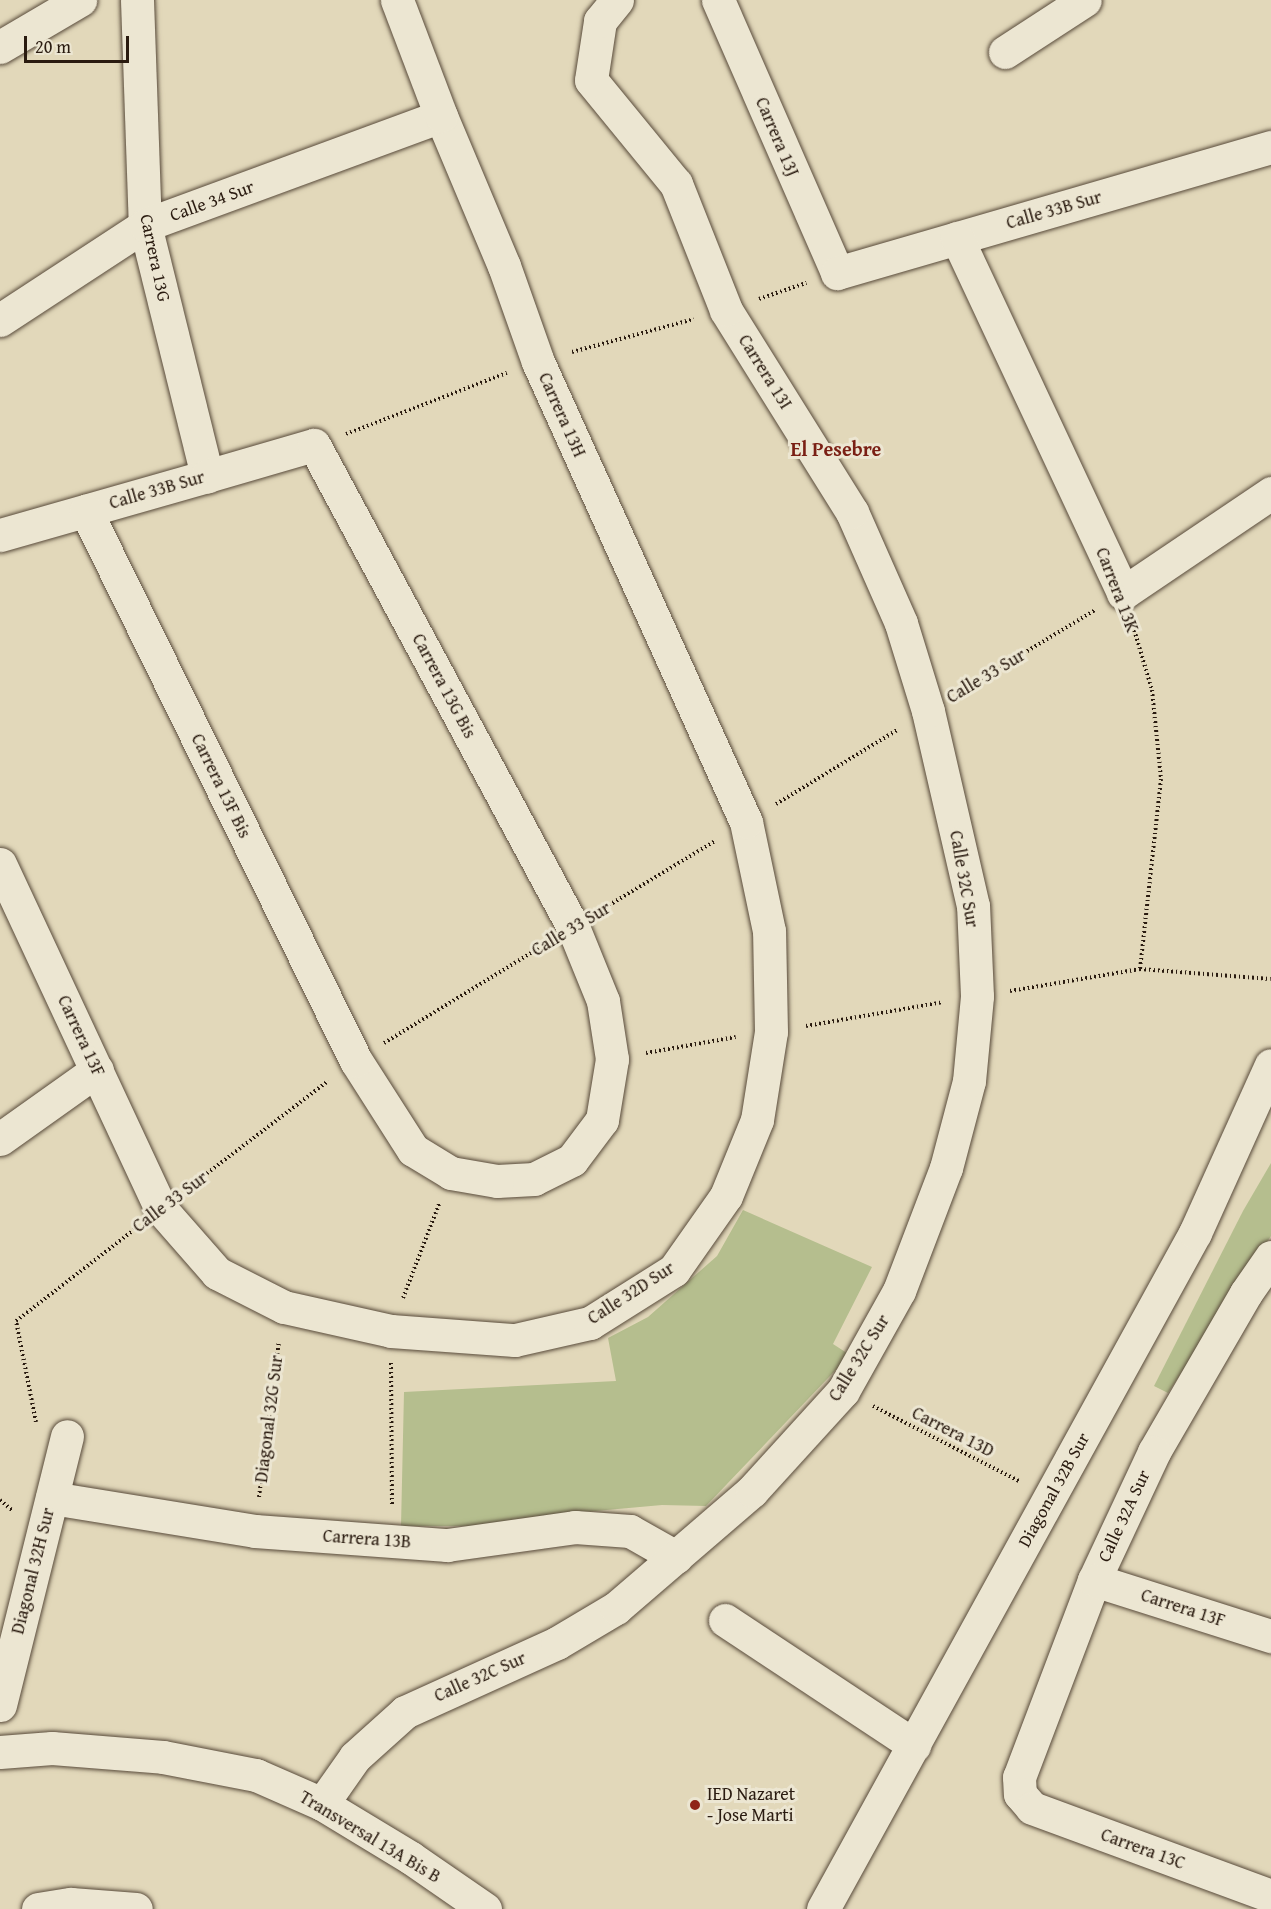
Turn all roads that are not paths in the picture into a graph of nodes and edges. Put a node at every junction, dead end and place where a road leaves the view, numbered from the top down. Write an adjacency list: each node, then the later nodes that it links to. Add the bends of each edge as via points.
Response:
1 (80, 0): 7 (street)
2 (397, 0): 9 (street, Carrera 13H)
3 (617, 0): 20 (street, Carrera 13I, via 600,21 591,80 676,184 726,310 852,512 901,622)
4 (718, 0): 13 (street, Carrera 13J)
5 (1085, 0): 8 (street)
6 (140, 2): 11 (street, Carrera 13G)
7 (0, 46)
8 (1005, 52)
9 (441, 116): 11 (street, Calle 34 Sur); 21 (street, Carrera 13H, via 504,266 538,362)
10 (1271, 147): 12 (street, Calle 33B Sur)
11 (145, 225): 14 (street, Calle 34 Sur); 16 (street, Carrera 13G)
12 (957, 238): 13 (street, Calle 33B Sur); 17 (street, Carrera 13K, via 1123,593)
13 (837, 273)
14 (0, 320)
15 (314, 446): 16 (street, Calle 33B Sur); 23 (street, Carrera 13G Bis, via 573,927 603,1001 612,1059 602,1120 572,1160 534,1179 497,1181 451,1173 413,1150)
16 (207, 476): 18 (street, Calle 33B Sur)
17 (1271, 492)
18 (86, 511): 19 (street, Calle 33B Sur); 23 (street, Carrera 13F Bis)
19 (0, 535)
20 (928, 711): 31 (street, Calle 32C Sur, via 973,906 977,996 969,1081 946,1168 899,1292 843,1391 752,1491)
21 (746, 822): 27 (street, Calle 32D Sur, via 769,931 768,1054 757,1120 726,1197 674,1270 590,1323 515,1340 391,1331 284,1308 217,1273)
22 (1, 869): 25 (street, Carrera 13F)
23 (356, 1061)
24 (1271, 1065): 36 (street, Diagonal 32B Sur, via 1195,1233)
25 (97, 1070): 26 (street); 27 (street, Carrera 13F)
26 (0, 1139)
27 (161, 1209)
28 (1271, 1257): 32 (street, Calle 32A Sur, via 1154,1452)
29 (67, 1436): 30 (street, Diagonal 32H Sur)
30 (52, 1498): 31 (street, Carrera 13B, via 255,1531 447,1545 574,1527 630,1531); 35 (street, Diagonal 32H Sur)
31 (676, 1557): 39 (street, Calle 32C Sur, via 616,1608 557,1642 405,1712 355,1757)
32 (1094, 1580): 34 (street, Carrera 13F); 38 (street, Calle 32A Sur, via 1019,1777)
33 (725, 1620): 36 (street)
34 (1271, 1636)
35 (0, 1705)
36 (914, 1744): 44 (street, Diagonal 32B Sur)
37 (0, 1752): 39 (street, Transversal 13A Bis B, via 52,1748 163,1757 256,1775)
38 (1020, 1794): 40 (street, Carrera 13C, via 1032,1808)
39 (322, 1804): 43 (street, Transversal 13A Bis B)
40 (1271, 1896)
41 (38, 1909): 42 (street, via 71,1904)
42 (136, 1909)
43 (485, 1909)
44 (823, 1909)

